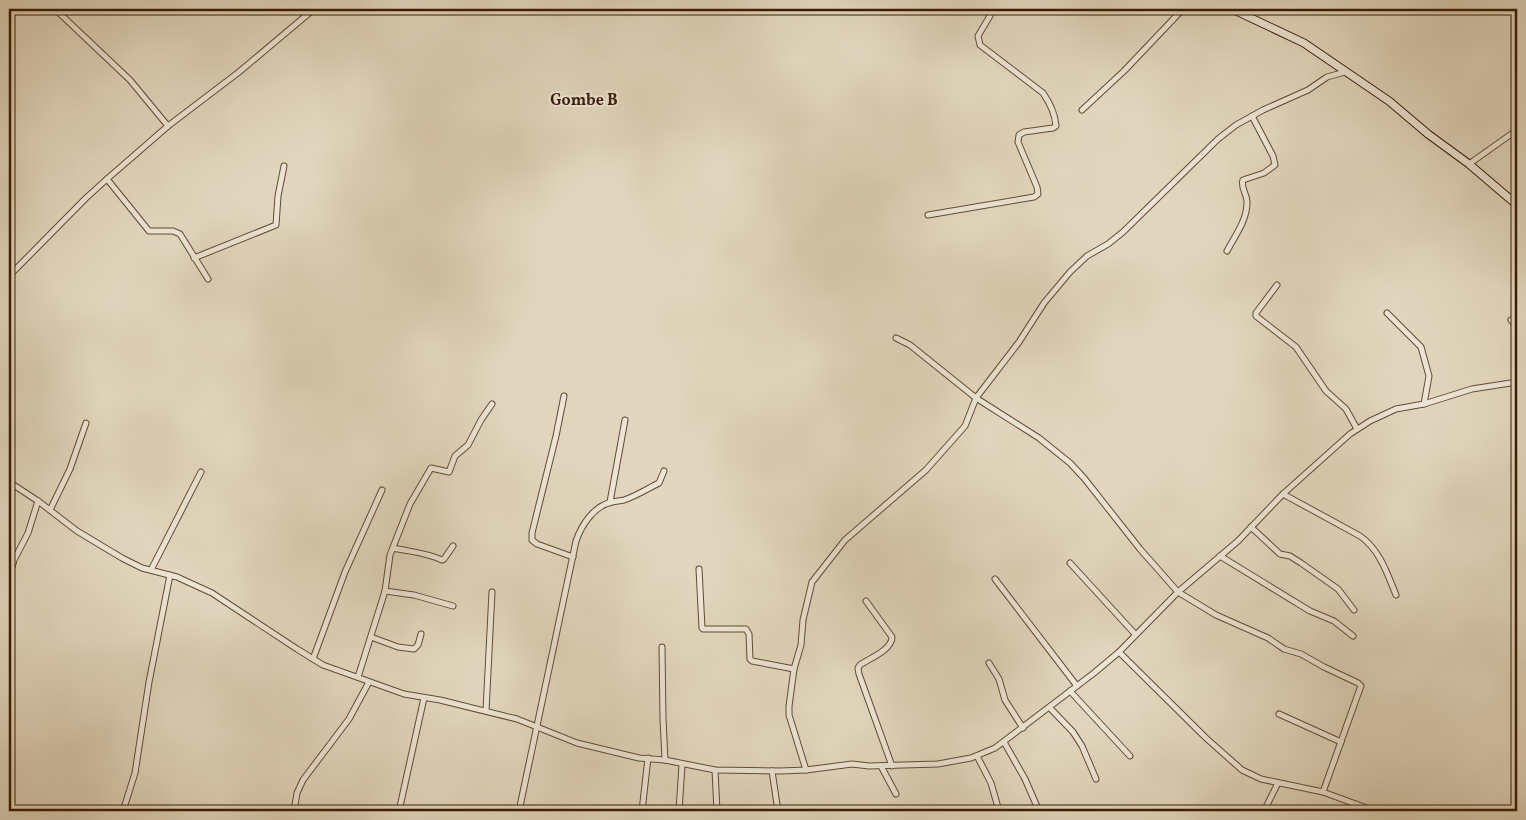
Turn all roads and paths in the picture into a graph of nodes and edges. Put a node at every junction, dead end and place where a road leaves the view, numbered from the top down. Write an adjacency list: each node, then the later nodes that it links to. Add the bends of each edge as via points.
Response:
1 (55, 9): 9 (street, via 130,80)
2 (314, 9): 9 (street)
3 (994, 9): 15 (street, via 978,36 980,45 1043,93 1055,118 1056,126 1053,128 1019,135 1018,142 1038,194)
4 (1183, 9): 7 (street)
5 (1233, 9): 6 (street, via 1304,43)
6 (1345, 72): 8 (street, via 1327,77 1301,94); 11 (street, via 1389,101)
7 (1082, 110)
8 (1252, 116): 16 (street, via 1275,165 1242,182 1247,210); 27 (street, via 1218,139 1123,232 1077,264 1044,303)
9 (168, 126): 13 (street)
10 (1517, 130): 11 (street)
11 (1469, 164): 14 (street)
12 (284, 166): 17 (street, via 276,225)
13 (107, 179): 17 (street, via 148,231 166,230 180,234); 18 (street)
14 (1517, 206)
15 (928, 216)
16 (1227, 251)
17 (194, 258): 19 (street)
18 (9, 276)
19 (208, 279)
20 (1277, 285): 32 (street, via 1256,316 1296,347 1326,391 1346,408)
21 (1387, 313): 29 (street, via 1421,346 1429,376)
22 (1511, 320): 23 (street)
23 (1517, 327)
24 (896, 338): 27 (street, via 910,345)
25 (1517, 382): 29 (street, via 1472,389)
26 (564, 396): 45 (street, via 532,540)
27 (976, 398): 54 (street, via 1070,462); 67 (street, via 964,426 926,470 846,540 812,582)
28 (492, 404): 43 (street, via 468,445 455,456 449,472 432,468 410,504)
29 (1424, 404): 32 (street, via 1396,410)
30 (625, 420): 39 (street)
31 (86, 423): 40 (street, via 70,470)
32 (1357, 429): 37 (street)
33 (664, 471): 39 (street, via 659,483 622,501)
34 (201, 472): 48 (street)
35 (9, 482): 38 (street)
36 (382, 490): 65 (street, via 345,572)
37 (1282, 494): 41 (street); 55 (street, via 1371,544)
38 (38, 501): 40 (street); 50 (street)
39 (610, 502): 45 (street, via 585,521 576,540)
40 (50, 510): 48 (street, via 102,547)
41 (1251, 528): 44 (street); 58 (street, via 1280,554 1290,556 1338,589)
42 (453, 546): 43 (street, via 442,560 418,551)
43 (393, 548): 52 (street)
44 (1220, 556): 54 (street); 61 (street, via 1310,611 1334,621)
45 (573, 557): 76 (street)
46 (1070, 563): 60 (street)
47 (699, 569): 67 (street, via 702,628 746,630 752,661)
48 (151, 570): 49 (street)
49 (170, 575): 65 (street, via 228,602); 94 (street, via 135,773)
50 (9, 578)
51 (995, 579): 70 (street)
52 (385, 591): 57 (street); 62 (street)
53 (492, 592): 74 (street)
54 (1178, 592): 60 (street); 79 (street, via 1216,615 1358,683 1361,686)
55 (1396, 595)
56 (866, 601): 86 (street, via 892,637 889,646 858,668)
57 (453, 606)
58 (1354, 610)
59 (421, 634): 62 (street, via 414,649)
60 (1135, 634): 64 (street)
61 (1353, 636)
62 (370, 637): 68 (street)
63 (662, 648): 83 (street)
64 (1119, 652): 70 (street); 91 (street, via 1242,770)
65 (313, 659): 68 (street)
66 (988, 662): 77 (street, via 999,679 1005,700)
67 (794, 669): 88 (street, via 789,715)
68 (358, 678): 69 (street)
69 (369, 682): 72 (street); 95 (street, via 349,719 303,780)
70 (1077, 686): 71 (street)
71 (1070, 691): 73 (street); 81 (street)
72 (424, 698): 74 (street); 96 (street)
73 (1050, 708): 77 (street); 90 (street, via 1073,732)
74 (486, 711): 76 (street)
75 (1279, 714): 79 (street)
76 (538, 728): 82 (street, via 577,743); 97 (street)
77 (1023, 728): 78 (street)
78 (1004, 742): 80 (street); 103 (street)
79 (1342, 742): 92 (street)
80 (978, 756): 86 (street, via 938,764); 102 (street, via 991,782)
81 (1130, 756)
82 (648, 758): 83 (street); 98 (street)
83 (665, 760): 84 (street)
84 (682, 765): 87 (street); 99 (street)
85 (881, 766): 86 (street); 88 (street, via 852,764); 93 (street)
86 (892, 766)
87 (715, 770): 89 (street); 100 (street)
88 (806, 770): 89 (street)
89 (772, 771): 101 (street)
90 (1096, 779)
91 (1278, 783): 92 (street); 104 (street)
92 (1323, 792): 105 (street)
93 (896, 794)
94 (124, 811)
95 (294, 811)
96 (399, 811)
97 (520, 811)
98 (642, 811)
99 (679, 811)
100 (717, 811)
101 (778, 811)
102 (999, 811)
103 (1039, 811)
104 (1264, 811)
105 (1375, 811)

